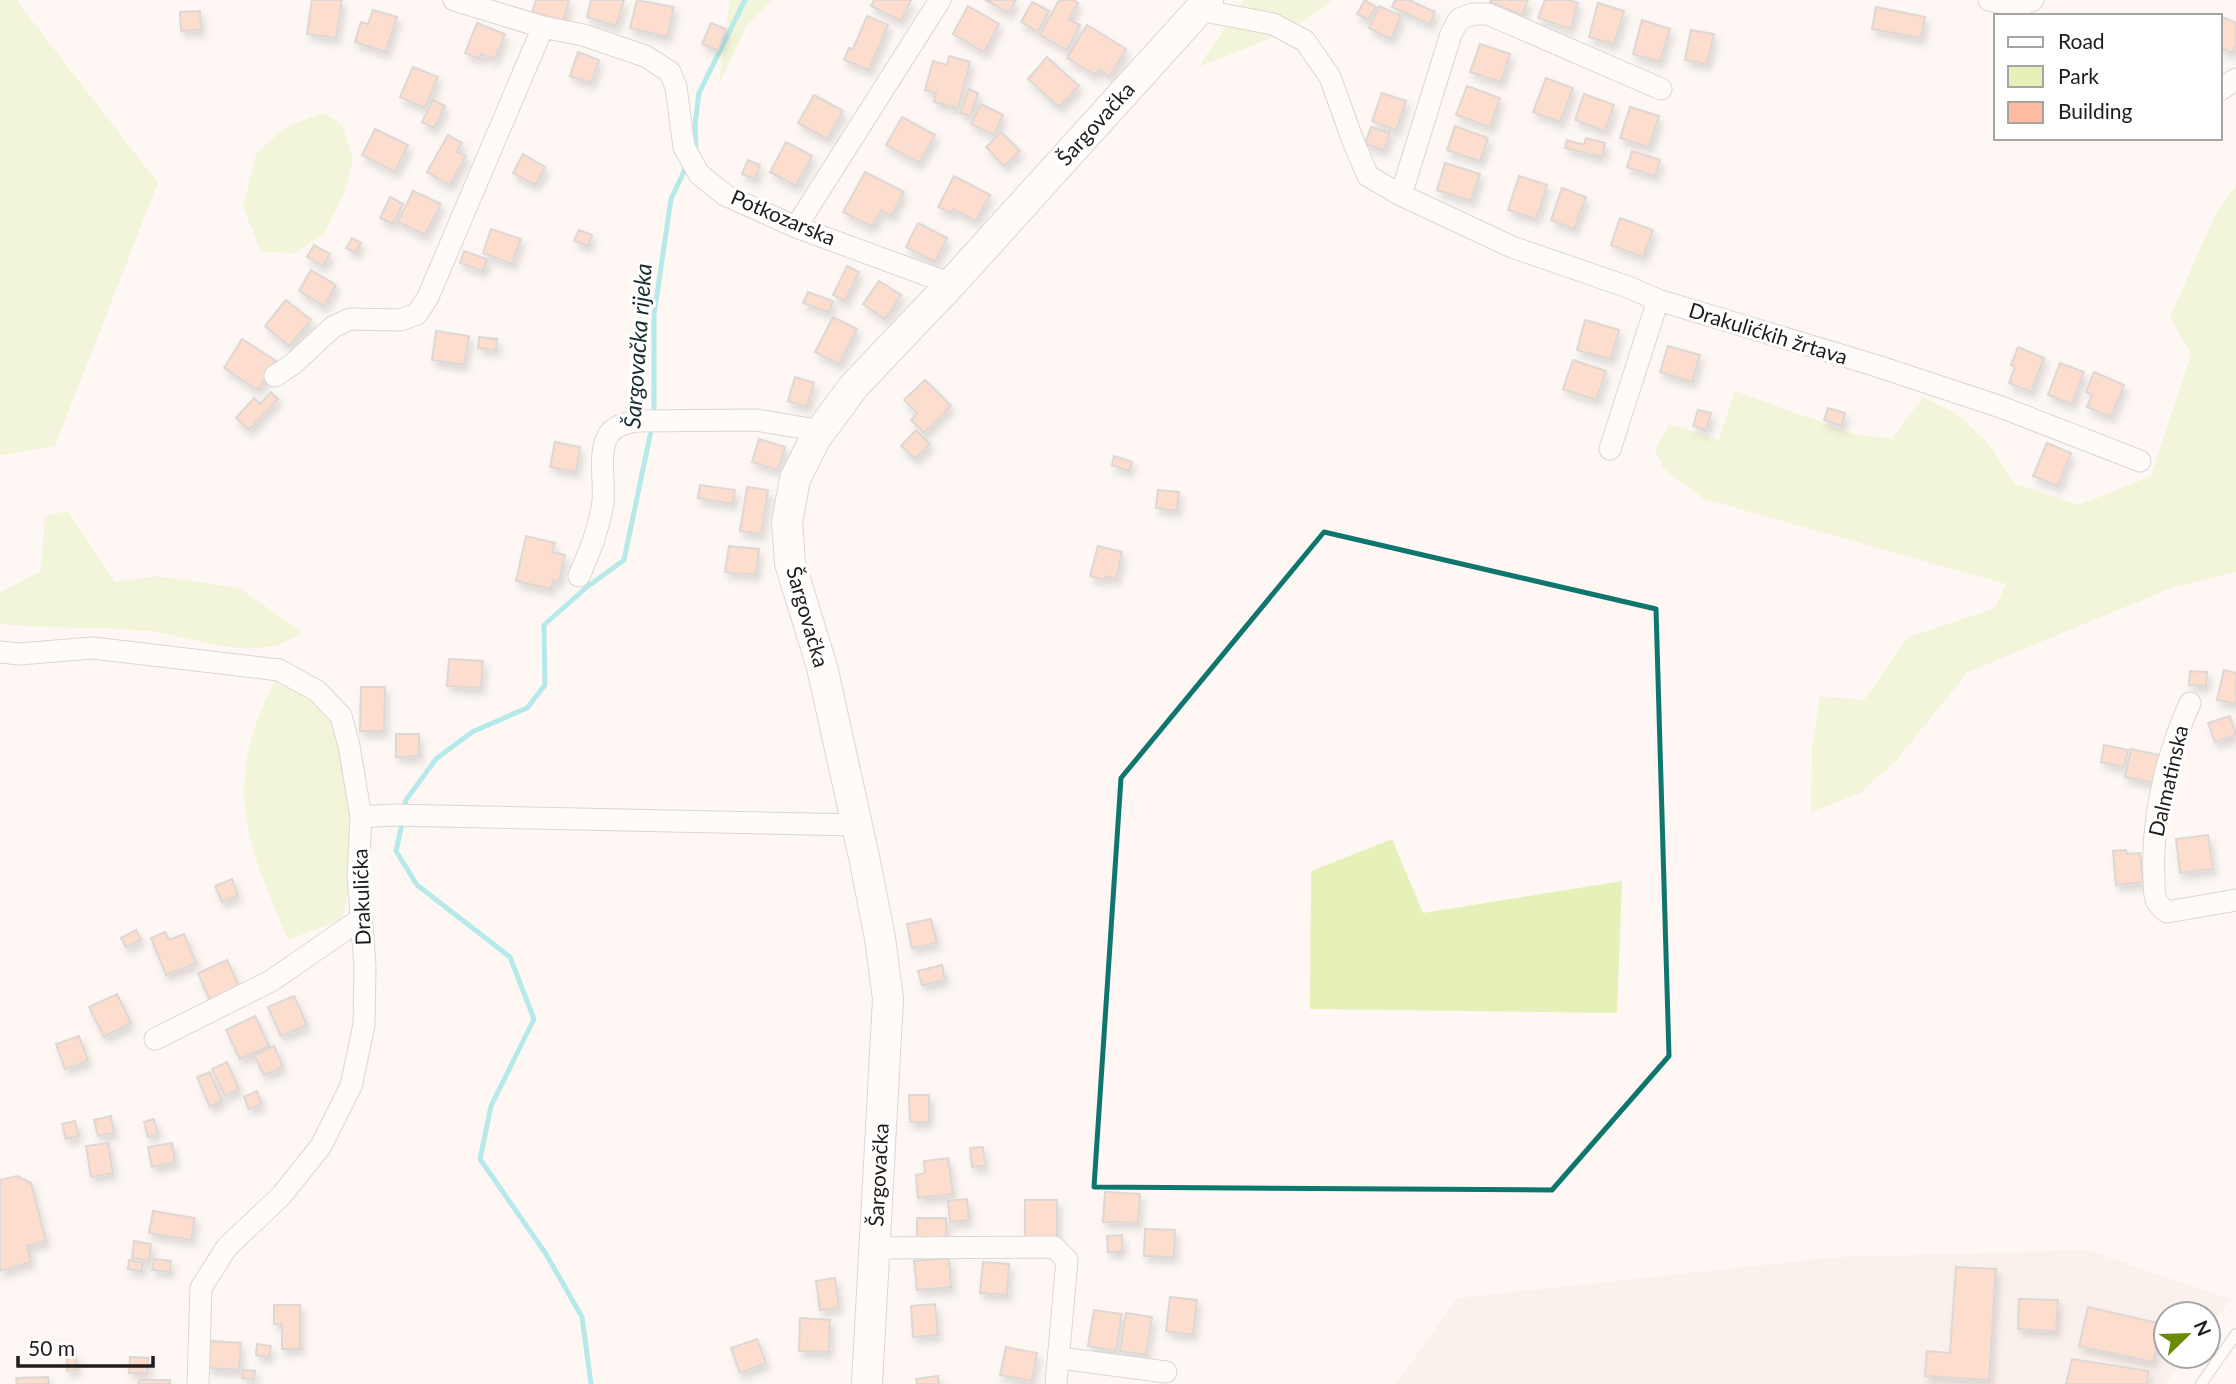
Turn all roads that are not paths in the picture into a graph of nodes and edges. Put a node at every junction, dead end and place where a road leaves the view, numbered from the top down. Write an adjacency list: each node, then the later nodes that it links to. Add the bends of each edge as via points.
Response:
1 (454, 0): 6 (street, Potkozarska)
2 (940, 0): 9 (street)
3 (1989, 0): 4 (street, via 2018,6)
4 (2033, 0)
5 (1204, 5): 8 (street, Drakulićkih žrtava, via 1273,24 1306,41 1330,77 1368,176); 10 (street, Šargovačka)
6 (543, 27): 9 (street, Potkozarska, via 645,56 670,72 684,146 698,174 726,195); 12 (street, via 417,314 400,320 350,319 332,327)
7 (1661, 89): 8 (street, via 1488,14 1459,19)
8 (1401, 195): 11 (street, Drakulićkih žrtava, via 1512,247)
9 (796, 227): 10 (street, Potkozarska)
10 (951, 284): 13 (street, Šargovačka, via 854,386)
11 (1658, 300): 14 (street); 15 (street, Drakulićkih žrtava, via 2001,407)
12 (275, 376)
13 (822, 430): 16 (street, via 755,420 636,421 611,430 605,439 603,499 596,536); 20 (street, Šargovačka, via 795,479 787,522 790,563 822,667)
14 (1610, 449)
15 (2140, 461)
16 (579, 576)
17 (0, 652): 19 (street, Drakulićka, via 93,648 279,670 317,691 341,716)
18 (2190, 703): 21 (street, Dalmatinska, via 2178,729 2157,821 2155,896 2167,912)
19 (361, 817): 20 (street); 22 (street, Drakulićka, via 358,875)
20 (857, 825): 24 (street, Šargovačka, via 888,999)
21 (2236, 900)
22 (362, 918): 23 (street, via 271,982); 28 (street, Drakulićka, via 364,1026 351,1086 321,1146 281,1196 227,1247 201,1288)
23 (155, 1039)
24 (875, 1248): 26 (street, via 1054,1247 1067,1260); 29 (street, Šargovačka)
25 (2236, 1334): 31 (lane)
26 (1059, 1358): 27 (street); 30 (street)
27 (1166, 1372)
28 (198, 1384)
29 (867, 1384)
30 (1056, 1384)
31 (2201, 1384)

